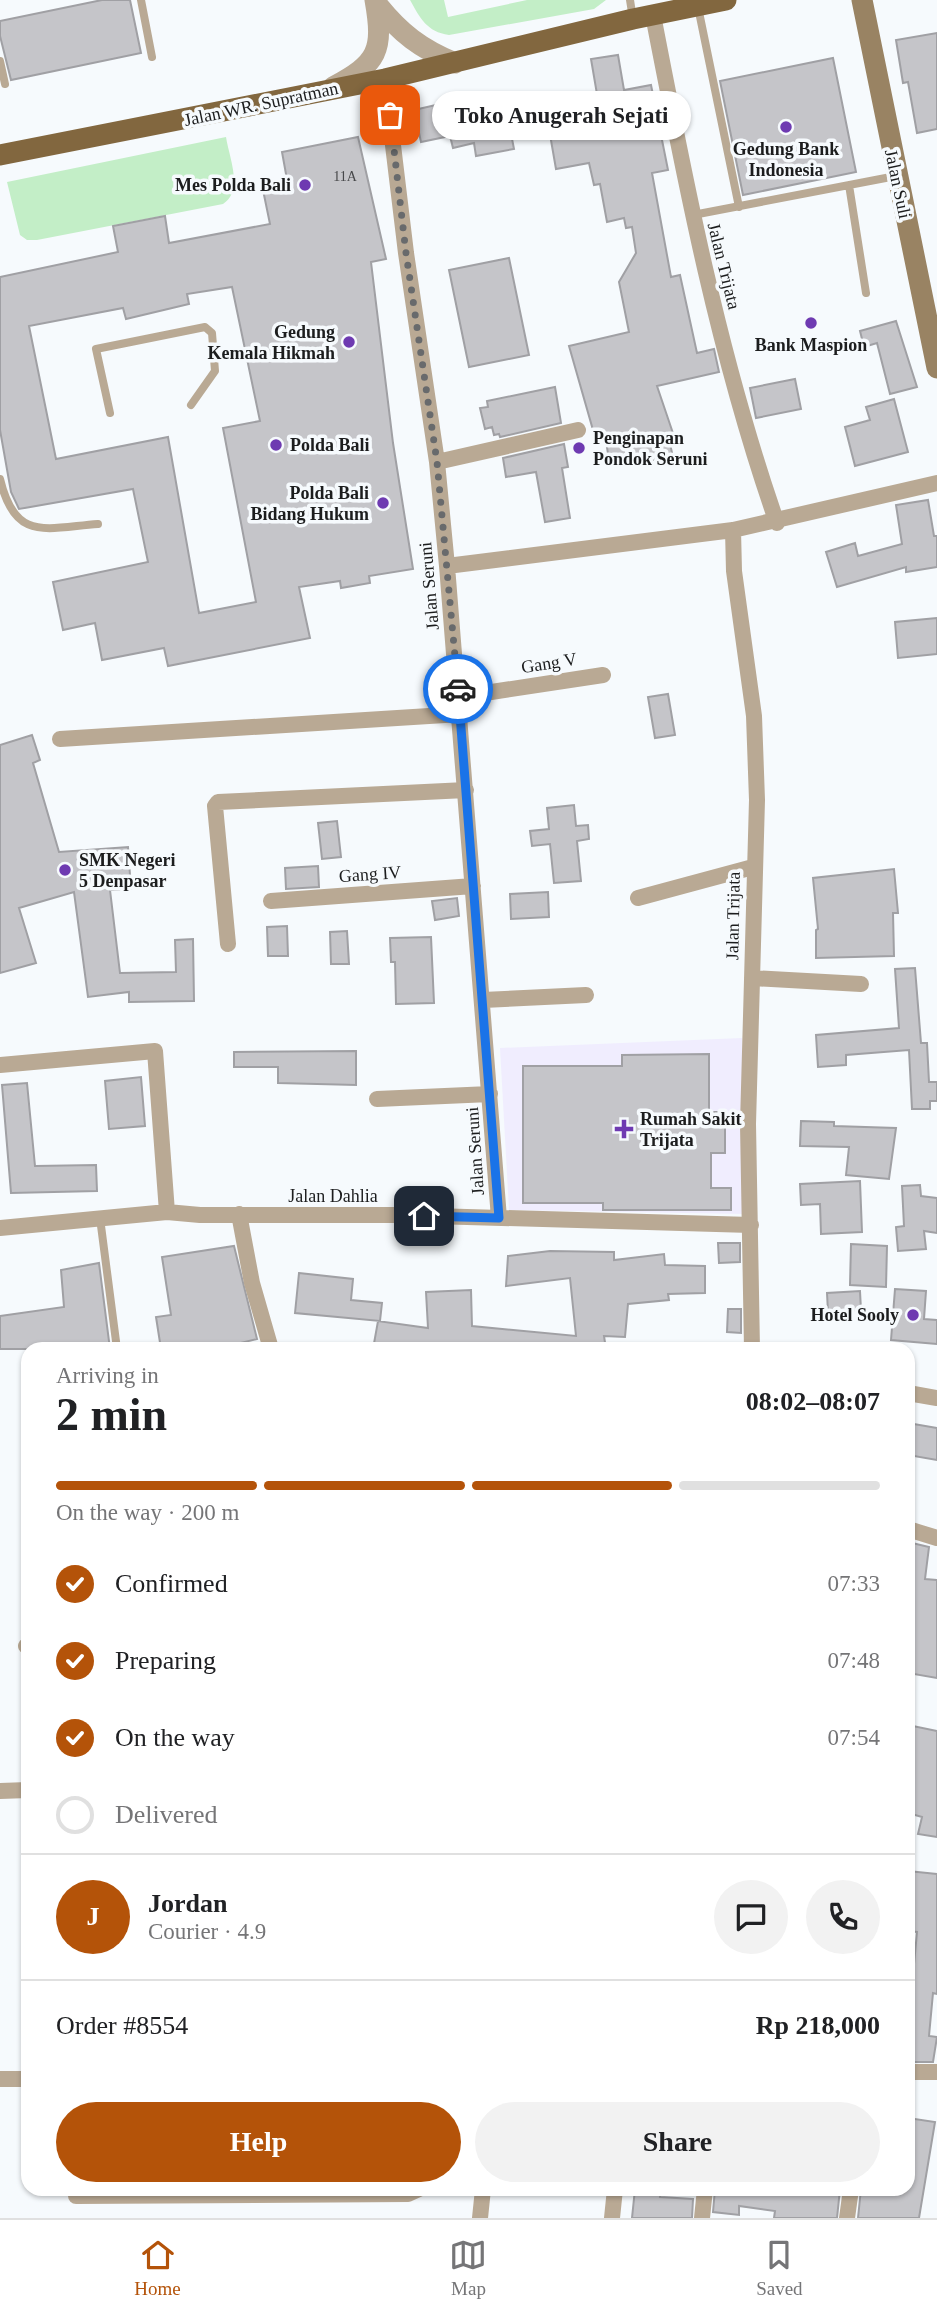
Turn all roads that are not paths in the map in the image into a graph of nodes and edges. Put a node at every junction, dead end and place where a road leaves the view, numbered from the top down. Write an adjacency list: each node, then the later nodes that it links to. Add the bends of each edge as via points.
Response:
1 (141, 0): 7 (lane)
2 (726, 0): 5 (main road, Jalan WR. Supratman)
3 (862, 0): 14 (main road, Jalan Suli)
4 (375, 1): 9 (street, via 411,41); 12 (street, via 377,52 361,72)
5 (697, 6): 6 (main road, Jalan WR. Supratman); 16 (lane)
6 (639, 11): 9 (main road, Jalan WR. Supratman); 17 (street, Jalan Trijata)
7 (152, 57)
8 (0, 61): 11 (lane)
9 (455, 63): 10 (main road, Jalan WR. Supratman)
10 (385, 79): 12 (main road, Jalan WR. Supratman); 23 (street, Jalan Seruni)
11 (5, 84)
12 (328, 89): 13 (main road, Jalan WR. Supratman)
13 (0, 155)
14 (896, 176): 15 (lane); 19 (main road, Jalan Suli)
15 (849, 185): 16 (lane); 18 (lane)
16 (739, 206): 17 (lane)
17 (691, 215): 26 (street, Jalan Trijata, via 740,406)
18 (866, 293)
19 (937, 368)
20 (191, 405): 21 (lane, via 215,371 212,332 205,327 96,349)
21 (110, 413)
22 (578, 430): 23 (street)
23 (437, 462): 29 (street, Jalan Seruni)
24 (0, 479): 27 (lane, via 6,505 20,522 44,527)
25 (937, 483): 26 (street)
26 (777, 523): 28 (street)
27 (98, 524)
28 (733, 530): 29 (street); 35 (street, Jalan Trijata, via 734,571 754,716 757,800)
29 (447, 566): 31 (street, Jalan Seruni)
30 (603, 675): 31 (street, Gang V)
31 (459, 697): 32 (street, Jalan Seruni)
32 (461, 714): 33 (street); 34 (street, Jalan Seruni)
33 (60, 739)
34 (466, 790): 36 (street, Jalan Seruni); 39 (street, via 218,802)
35 (753, 867): 37 (street); 40 (street, Jalan Trijata)
36 (473, 886): 38 (street, Gang IV); 43 (street, Jalan Seruni)
37 (638, 898)
38 (271, 901)
39 (228, 944)
40 (752, 978): 41 (street); 51 (street, Jalan Trijata)
41 (861, 984)
42 (586, 995): 43 (street)
43 (483, 1000): 45 (street, Jalan Seruni)
44 (0, 1065): 47 (street, via 155,1051)
45 (490, 1094): 46 (street); 50 (street, Jalan Seruni)
46 (377, 1099)
47 (167, 1212): 48 (street, Jalan Dahlia); 49 (street, Jalan Dahlia)
48 (239, 1214): 50 (street, Jalan Dahlia); 54 (street)
49 (100, 1218): 52 (street, Jalan Dahlia); 53 (lane)
50 (499, 1218): 51 (street, Jalan Dahlia)
51 (751, 1225): 55 (street, Jalan Trijata)
52 (0, 1228)
53 (116, 1342)
54 (269, 1342)
55 (752, 1342)
56 (915, 1394): 57 (street)
57 (937, 1398)
58 (915, 1531): 59 (street)
59 (937, 1538)
60 (21, 1790): 61 (street)
61 (0, 1791)
62 (915, 2072): 63 (street)
63 (937, 2072)
64 (0, 2079): 65 (street)
65 (21, 2079)
66 (482, 2196): 70 (street)
67 (614, 2196): 71 (street)
68 (704, 2196): 72 (street)
69 (850, 2196): 73 (street)
70 (480, 2218)
71 (612, 2218)
72 (702, 2218)
73 (847, 2218)

